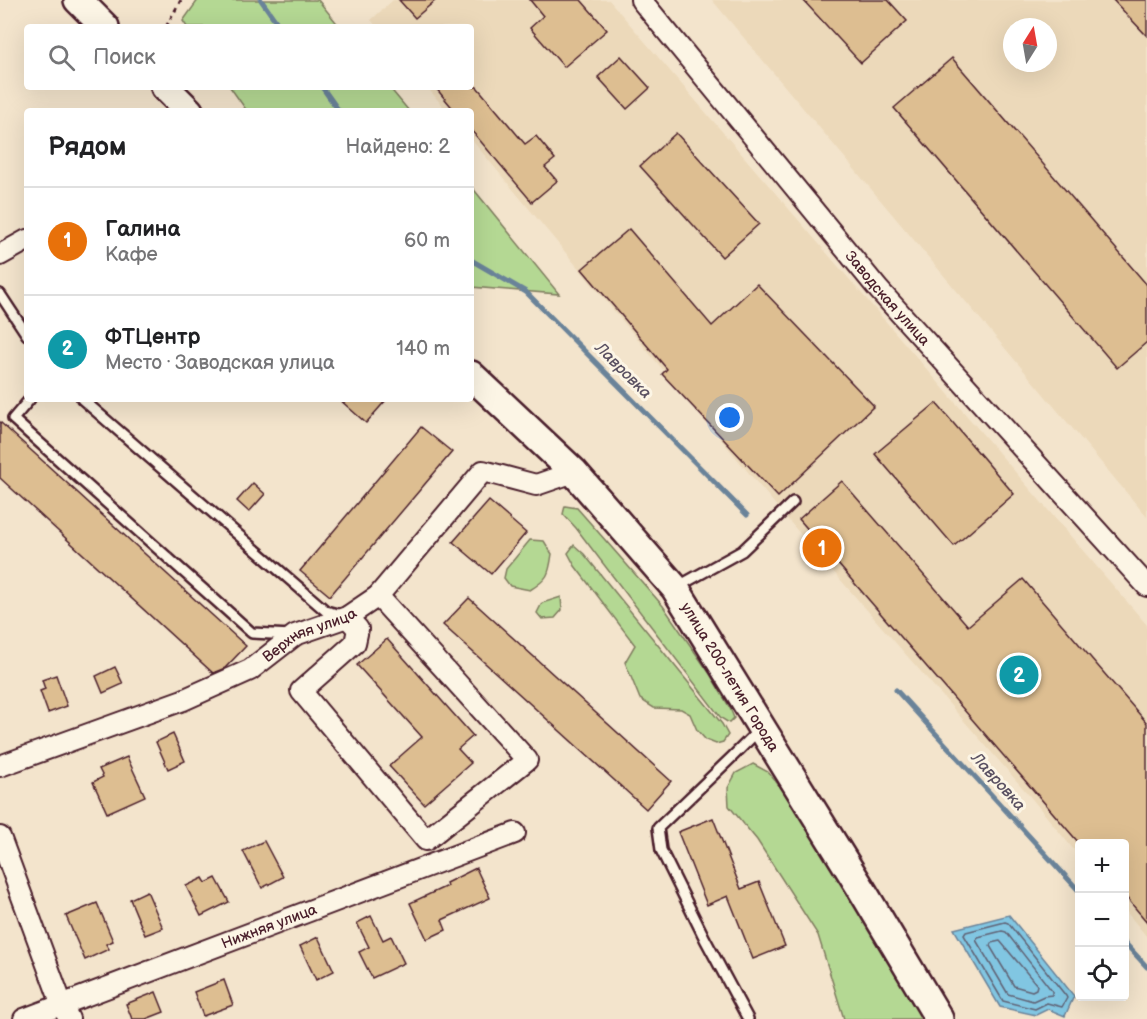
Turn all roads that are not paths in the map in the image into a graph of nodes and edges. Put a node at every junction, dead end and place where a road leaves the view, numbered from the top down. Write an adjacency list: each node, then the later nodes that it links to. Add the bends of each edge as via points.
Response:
1 (78, 0): 3 (street)
2 (641, 0): 15 (street, Заводская улица, via 879,290)
3 (102, 24)
4 (168, 90): 5 (street)
5 (186, 108)
6 (24, 242): 7 (street)
7 (0, 255)
8 (0, 294): 9 (lane)
9 (24, 330)
10 (474, 378): 13 (street, улица 200-летия Города)
11 (27, 402): 19 (lane, via 13,419 252,633)
12 (85, 402): 18 (lane, via 326,611)
13 (574, 472): 16 (street, улица 200-летия Города); 17 (street, Верхняя улица, via 536,485 483,471)
14 (792, 502): 16 (lane, via 742,551)
15 (1147, 586)
16 (675, 588): 20 (street, улица 200-летия Города)
17 (378, 596): 18 (street, Верхняя улица); 18 (street, via 527,760 426,840 301,691 355,643 358,629)
18 (347, 617): 19 (street, Верхняя улица)
19 (295, 635): 21 (street, Верхняя улица, via 250,670 183,700)
20 (761, 727): 26 (lane, via 658,828 661,850); 27 (street, улица 200-летия Города)
21 (0, 766)
22 (515, 833): 24 (street, Нижняя улица)
23 (0, 837): 24 (street)
24 (66, 1012): 25 (street, Нижняя улица)
25 (24, 1019)
26 (748, 1019)
27 (939, 1019)

